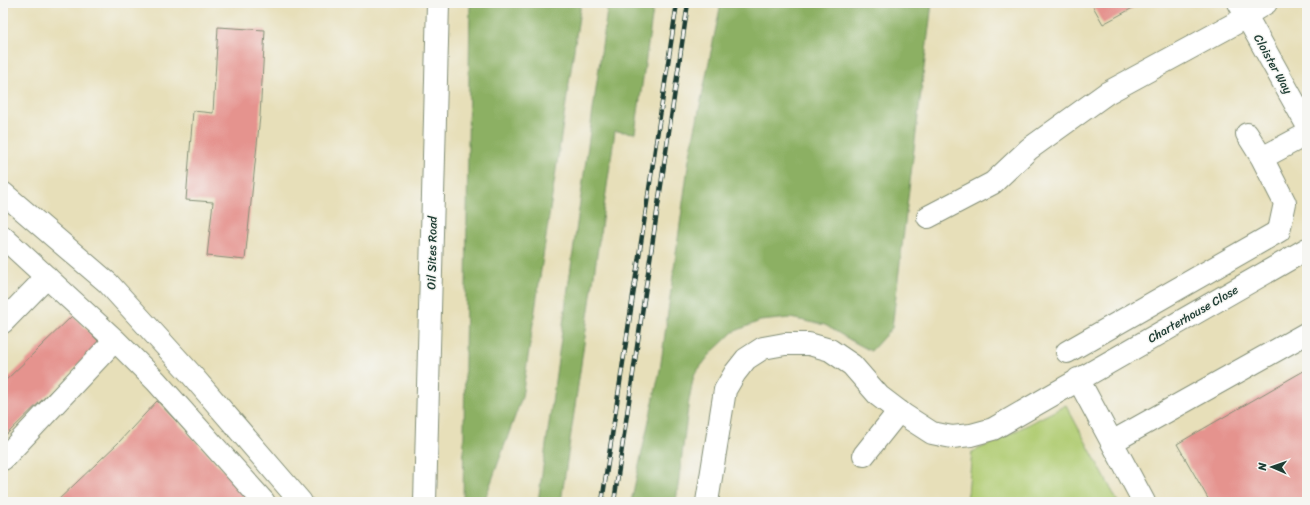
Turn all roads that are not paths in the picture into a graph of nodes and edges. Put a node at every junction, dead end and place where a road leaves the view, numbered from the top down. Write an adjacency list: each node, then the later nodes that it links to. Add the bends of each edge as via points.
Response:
1 (438, 3): 24 (street, Oil Sites Road)
2 (1266, 3): 3 (street)
3 (1244, 12): 4 (street, Cloister Way); 9 (street, via 1107,92 1029,149 993,183)
4 (1307, 124)
5 (1247, 134): 7 (street)
6 (1307, 134): 7 (street)
7 (1262, 158): 16 (street, via 1284,203 1279,231)
8 (3, 193): 23 (street, via 108,283 190,373)
9 (928, 217)
10 (3, 237): 12 (street)
11 (1307, 249): 17 (street, Charterhouse Close)
12 (47, 278): 13 (street); 15 (street)
13 (3, 322)
14 (1307, 333): 19 (street)
15 (115, 340): 21 (street); 22 (street, via 156,381)
16 (1067, 352)
17 (1078, 379): 18 (street, Charterhouse Close, via 993,428 971,435 952,437 932,433); 19 (street)
18 (899, 411): 20 (street); 25 (street, Charterhouse Close, via 879,396 852,365 830,350 809,344 785,344 763,348 746,359 725,390)
19 (1112, 442): 26 (street)
20 (864, 455)
21 (3, 460)
22 (264, 502)
23 (301, 502)
24 (425, 502)
25 (707, 502)
26 (1144, 502)

